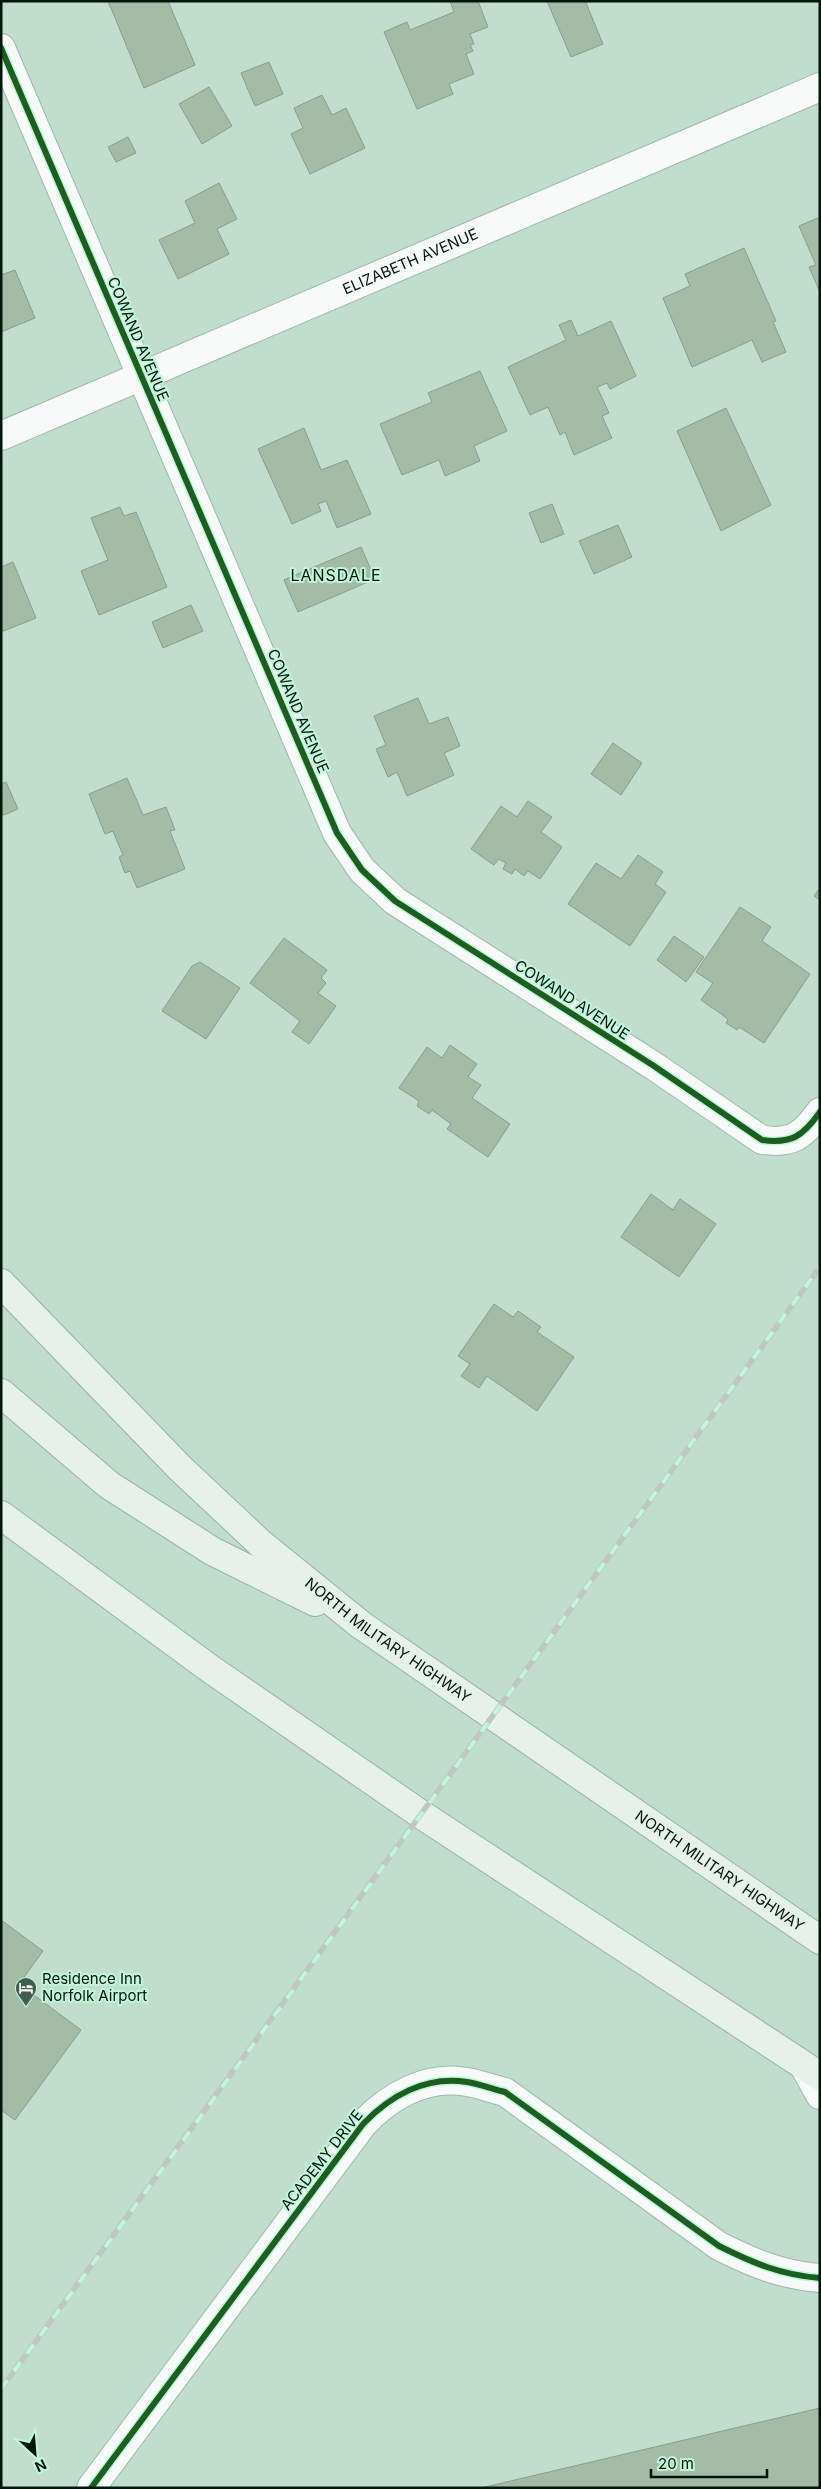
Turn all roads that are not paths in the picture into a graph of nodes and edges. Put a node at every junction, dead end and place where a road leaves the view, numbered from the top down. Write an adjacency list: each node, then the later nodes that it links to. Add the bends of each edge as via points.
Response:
1 (1, 48): 3 (street, COWAND AVENUE)
2 (820, 87): 3 (street, ELIZABETH AVENUE)
3 (140, 376): 4 (street, ELIZABETH AVENUE); 5 (street, COWAND AVENUE, via 337,833 362,870 395,901 654,1066 762,1140 782,1142 800,1135)
4 (1, 436)
5 (820, 1112)
6 (5, 1295): 11 (main road, NORTH MILITARY HIGHWAY, via 180,1468 262,1544)
7 (1, 1393): 11 (main road, via 109,1485 212,1550)
8 (1, 1515): 10 (main road)
9 (1, 1536): 10 (main road)
10 (34, 1540): 13 (main road, via 209,1668 422,1815)
11 (361, 1626): 12 (main road, NORTH MILITARY HIGHWAY)
12 (820, 1940)
13 (812, 2071): 14 (street)
14 (820, 2095)
15 (813, 2271): 16 (street, ACADEMY DRIVE, via 758,2265 719,2246 505,2092 466,2082 439,2081 408,2090 381,2106 363,2124)
16 (91, 2488)

